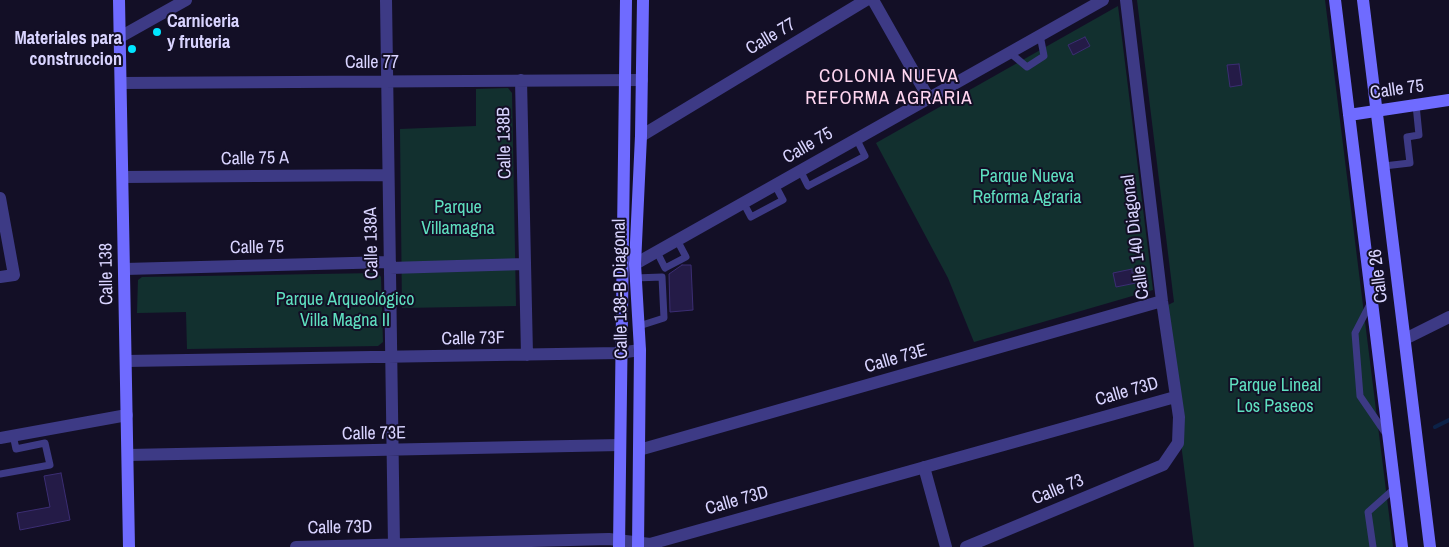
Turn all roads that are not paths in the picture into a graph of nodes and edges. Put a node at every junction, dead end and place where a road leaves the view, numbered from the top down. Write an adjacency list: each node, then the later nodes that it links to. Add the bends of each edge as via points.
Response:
1 (119, 0): 13 (street, Calle 138)
2 (186, 0): 13 (street)
3 (386, 0): 16 (street, Calle 138A)
4 (626, 0): 15 (street, Calle 138-B Diagonal)
5 (642, 0): 18 (street, Calle 138-B Diagonal)
6 (866, 0): 25 (street, Calle 77)
7 (873, 0): 20 (street)
8 (1103, 0): 12 (street, Calle 75)
9 (1126, 0): 40 (street, Calle 140 Diagonal)
10 (1335, 0): 24 (street, Calle 26)
11 (1363, 0): 23 (street, Calle 26)
12 (1040, 35): 14 (street, Calle 75); 14 (lane, via 1044,56 1027,67)
13 (120, 37): 19 (street, Calle 138)
14 (1009, 52): 20 (street, Calle 75)
15 (623, 79): 17 (street, Calle 77); 18 (street, Calle 77); 46 (street, Calle 138-B Diagonal)
16 (387, 80): 17 (street, Calle 77); 19 (street, Calle 77); 29 (street, Calle 138A)
17 (521, 80): 34 (street, Calle 138B)
18 (642, 80): 25 (street, Calle 138-B Diagonal)
19 (121, 83): 30 (street, Calle 138)
20 (928, 97): 26 (street, Calle 75)
21 (1449, 100): 22 (street, Calle 75)
22 (1416, 105): 23 (street, Calle 75); 27 (lane, via 1419,136 1407,137 1410,164)
23 (1377, 111): 24 (street, Calle 75); 27 (street, Calle 26)
24 (1349, 115): 41 (street, Calle 26)
25 (641, 136): 35 (street, Calle 138-B Diagonal)
26 (856, 138): 28 (street, Calle 75); 28 (lane, via 865,156 808,186)
27 (1384, 166): 44 (street, Calle 26)
28 (800, 170): 32 (street, Calle 75)
29 (388, 175): 30 (street, Calle 75 A); 36 (street, Calle 138A)
30 (123, 177): 37 (street, Calle 138)
31 (0, 198): 38 (street, via 14,275)
32 (677, 240): 33 (street, Calle 75); 33 (lane, via 686,258 665,268)
33 (657, 252): 35 (street, Calle 75)
34 (525, 264): 36 (street, Calle 75); 47 (street, Calle 138B)
35 (635, 264): 39 (street, Calle 138-B Diagonal)
36 (390, 265): 37 (street, Calle 75); 48 (street, Calle 138A)
37 (125, 268): 49 (street, Calle 138)
38 (0, 277)
39 (636, 278): 43 (street, Calle 138-B Diagonal); 43 (lane, via 662,277 664,318)
40 (1162, 301): 50 (street, Calle 140 Diagonal); 55 (street, Calle 73E)
41 (1372, 301): 53 (street, Calle 26); 53 (lane, via 1355,333 1360,396)
42 (1449, 317): 44 (street)
43 (638, 326): 45 (street, Calle 138-B Diagonal)
44 (1405, 339): 72 (street, Calle 26)
45 (640, 350): 46 (street, Calle 73F); 55 (street, Calle 138-B Diagonal)
46 (619, 354): 47 (street, Calle 73F); 54 (street, Calle 138-B Diagonal)
47 (527, 355): 48 (street, Calle 73F)
48 (391, 358): 49 (street, Calle 73F); 56 (street, Calle 138A)
49 (126, 361): 51 (street, Calle 138)
50 (1176, 397): 58 (street, Calle 140 Diagonal, via 1178,443); 59 (street, Calle 73D)
51 (127, 414): 52 (street); 57 (street, Calle 138)
52 (6, 437): 60 (lane, via 16,449 46,443 50,464)
53 (1388, 438): 61 (street, Calle 26)
54 (620, 445): 56 (street, Calle 73E); 62 (street, Calle 138-B Diagonal)
55 (639, 450): 64 (street, Calle 138-B Diagonal)
56 (393, 451): 57 (street, Calle 73E); 63 (street, Calle 138A)
57 (128, 455): 66 (street, Calle 138)
58 (1164, 466): 69 (street, Calle 73)
59 (924, 467): 64 (street, Calle 73D); 68 (street)
60 (0, 474)
61 (1395, 488): 70 (lane, via 1368,512); 71 (street, Calle 26)
62 (619, 544): 63 (street, Calle 73D); 64 (street, Calle 73D)
63 (394, 545): 65 (street, Calle 73D)
64 (638, 545)
65 (361, 546): 67 (street, Calle 73D)
66 (129, 547)
67 (296, 547)
68 (946, 547)
69 (966, 547)
70 (1373, 547)
71 (1402, 547)
72 (1430, 547)

